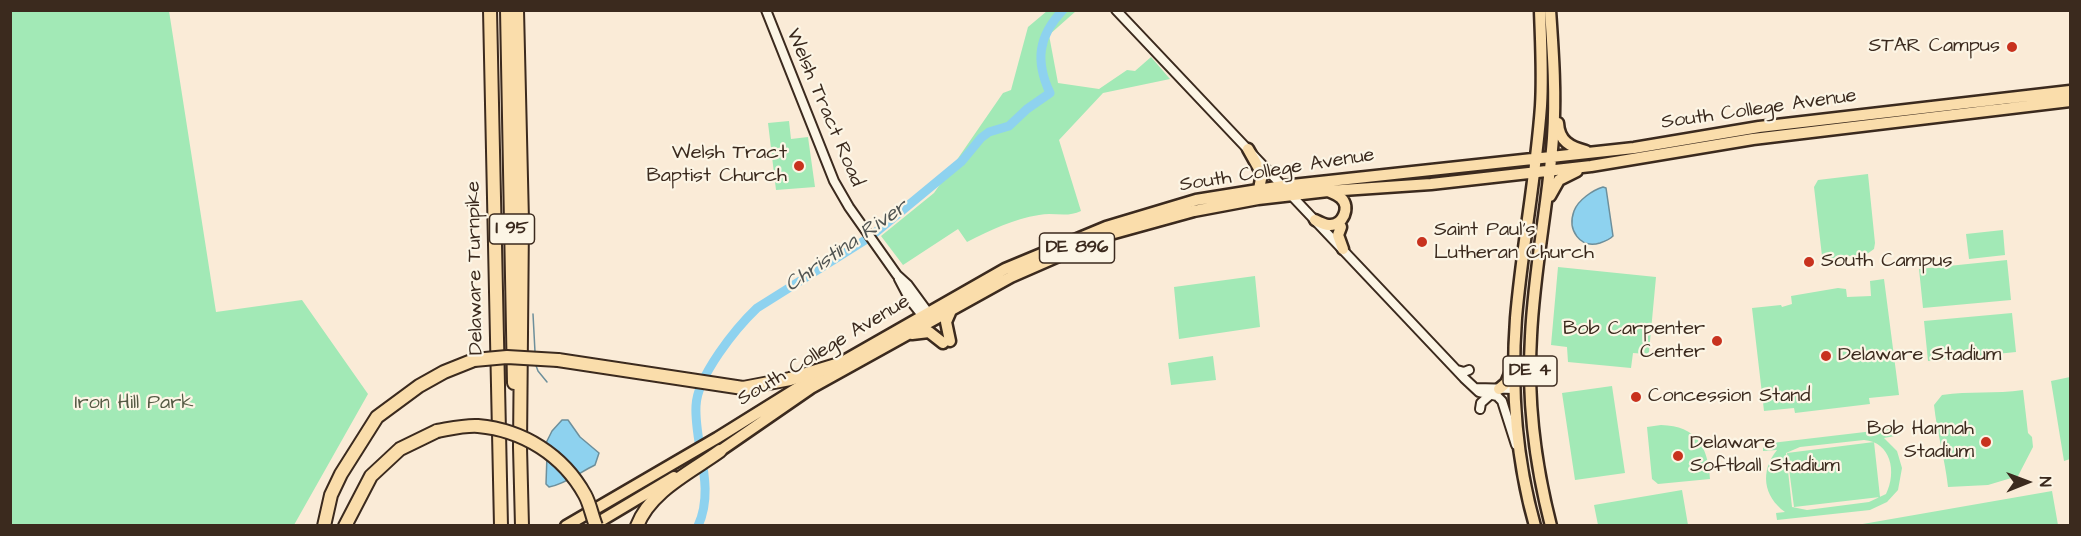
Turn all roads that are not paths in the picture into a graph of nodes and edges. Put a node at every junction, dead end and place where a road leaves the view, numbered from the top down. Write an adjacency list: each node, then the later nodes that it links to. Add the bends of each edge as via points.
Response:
1 (490, 10): 50 (highway, Delaware Turnpike / I 95)
2 (507, 10): 42 (highway, Delaware Turnpike / I 95, via 513,358)
3 (517, 10): 42 (highway, Delaware Turnpike / I 95, via 522,221)
4 (766, 10): 33 (street, Welsh Tract Road, via 831,174 849,207)
5 (1116, 10): 12 (street)
6 (1540, 10): 11 (main road, DE 4)
7 (1550, 10): 8 (main road, DE 4)
8 (1555, 89): 13 (main road, via 1560,136 1572,147); 14 (main road, DE 4)
9 (2070, 91): 13 (main road, South College Avenue, via 1759,127)
10 (2070, 101): 17 (main road, South College Avenue, via 1753,139)
11 (1539, 125): 15 (main road, DE 4); 16 (main road, DE 896, via 1532,147)
12 (1248, 149): 21 (street); 23 (main road, via 1262,174)
13 (1592, 153): 14 (main road, South College Avenue)
14 (1551, 157): 15 (main road, South College Avenue); 18 (main road, DE 4)
15 (1536, 159): 16 (main road, South College Avenue); 19 (main road, DE 4)
16 (1504, 162): 21 (main road, South College Avenue / DE 896)
17 (1591, 166): 18 (main road, South College Avenue); 27 (main road, via 1560,180)
18 (1549, 171): 19 (main road, South College Avenue / DE 896); 27 (main road, DE 4)
19 (1534, 173): 20 (main road, South College Avenue / DE 896); 26 (main road, DE 4)
20 (1507, 176): 22 (main road, South College Avenue / DE 896); 26 (main road, via 1525,186)
21 (1283, 186): 23 (main road, South College Avenue / DE 896); 25 (street)
22 (1364, 187): 24 (main road, South College Avenue / DE 896); 29 (main road, via 1355,192 1351,215)
23 (1259, 189): 33 (main road, South College Avenue / DE 896, via 1196,200 1106,227 1005,269)
24 (1328, 191): 25 (main road, South College Avenue / DE 896); 28 (main road, via 1341,198 1346,207 1344,216 1328,225)
25 (1292, 195): 28 (street); 32 (main road, South College Avenue / DE 896, via 1194,211 1107,235 1011,276)
26 (1530, 202): 35 (main road, DE 4)
27 (1544, 218): 46 (main road, DE 4, via 1532,320 1530,378)
28 (1315, 220): 30 (street)
29 (1341, 227): 30 (main road); 31 (main road, via 1338,235)
30 (1328, 233): 31 (street)
31 (1343, 249): 37 (street)
32 (952, 308): 33 (main road, South College Avenue / DE 896); 34 (main road, via 946,322 946,342 929,332)
33 (928, 317): 34 (main road, South College Avenue / DE 896); 36 (main road, South College Avenue / DE 896)
34 (906, 335): 43 (main road, South College Avenue / DE 896, via 811,388)
35 (1514, 360): 39 (main road, DE 4); 40 (main road, via 1509,378)
36 (836, 365): 47 (highway, bridge, via 790,379 743,387 558,360 474,360 418,386 377,417 341,474); 52 (main road, South College Avenue / DE 896)
37 (1457, 370): 38 (street); 40 (street, via 1476,388)
38 (1469, 370)
39 (1514, 389): 40 (street); 44 (main road, DE 4); 46 (main road, via 1523,398 1529,444)
40 (1495, 392): 41 (street, via 1481,403); 44 (street, via 1504,404)
41 (1480, 410)
42 (520, 447): 51 (highway, Delaware Turnpike / I 95)
43 (720, 452): 45 (highway)
44 (1521, 459): 54 (main road, DE 4)
45 (692, 469): 48 (main road); 53 (highway, via 663,490)
46 (1542, 493): 55 (main road, DE 4)
47 (324, 521)
48 (596, 524): 49 (highway, bridge, via 576,481 549,451 513,433 476,426 436,431 400,449 371,476)
49 (345, 525)
50 (501, 525)
51 (522, 525)
52 (566, 525)
53 (637, 525)
54 (1535, 525)
55 (1551, 525)

